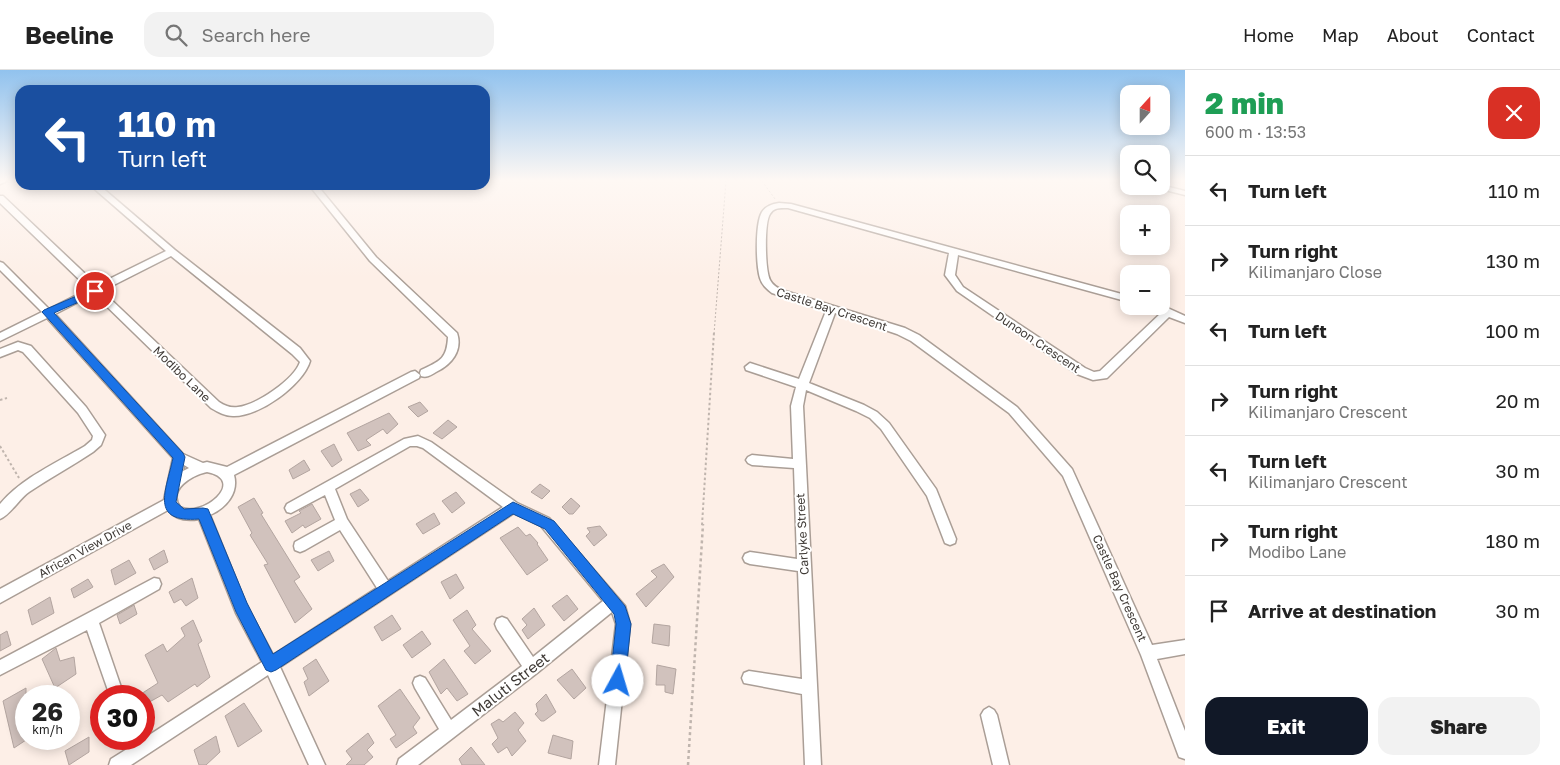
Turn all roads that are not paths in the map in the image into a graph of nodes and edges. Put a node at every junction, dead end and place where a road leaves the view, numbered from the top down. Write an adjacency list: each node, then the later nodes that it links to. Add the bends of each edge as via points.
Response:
1 (16, 213): 9 (street, Modibo Lane)
2 (127, 213): 7 (street, Modibo Lane)
3 (336, 213): 24 (street, via 372,259 453,336 453,352 445,364)
4 (766, 213): 11 (street, Castle Bay Crescent, via 765,282 778,292)
5 (817, 213): 6 (street, Castle Bay Crescent)
6 (954, 251): 10 (street); 14 (street, Dunoon Crescent, via 950,275 960,289 1080,371 1093,376 1103,375)
7 (172, 252): 9 (street); 9 (street, Modibo Lane, via 301,356 305,366 296,378 250,408 231,412 221,409)
8 (0, 265): 12 (street)
9 (95, 291): 12 (street)
10 (1120, 297)
11 (832, 309): 19 (street, Carlyke Street); 44 (street, Castle Bay Crescent, via 915,338 1027,424 1074,482)
12 (47, 312): 16 (street); 20 (street)
13 (1170, 313): 15 (street)
14 (1165, 315)
15 (1185, 320)
16 (0, 338)
17 (0, 353): 31 (street, via 14,347 25,348 99,432 98,439 89,449 24,489)
18 (750, 367): 19 (street)
19 (802, 384): 22 (street, Carlyke Street, via 797,406); 33 (street, via 864,408 881,421 932,492)
20 (179, 457): 23 (street); 25 (street)
21 (752, 460): 22 (street)
22 (799, 464): 36 (street, Carlyke Street)
23 (201, 468): 24 (street, via 216,467); 25 (street, via 181,478)
24 (226, 473): 30 (street, via 231,483 228,492 214,508)
25 (174, 486): 27 (street)
26 (328, 487): 28 (street, via 408,442 418,442 436,450); 29 (street); 32 (street)
27 (170, 502): 30 (street, via 173,510 183,515); 39 (street, African View Drive)
28 (513, 507): 38 (street); 40 (street, via 549,525)
29 (291, 508)
30 (203, 513): 45 (street, via 241,608)
31 (0, 514)
32 (342, 522): 34 (street); 38 (street)
33 (950, 539)
34 (300, 546)
35 (750, 558): 36 (street)
36 (804, 566): 51 (street, Carlyke Street)
37 (154, 584): 41 (street)
38 (386, 590): 45 (street)
39 (0, 596)
40 (613, 602): 47 (street, Maluti Street); 60 (street, via 624,624)
41 (90, 620): 46 (street); 50 (street)
42 (502, 624): 47 (street)
43 (1185, 647): 44 (street)
44 (1148, 653): 56 (street, Castle Bay Crescent)
45 (271, 664): 54 (street); 58 (street)
46 (0, 668)
47 (532, 668): 53 (street, Maluti Street)
48 (748, 678): 51 (street)
49 (420, 683): 53 (street)
50 (113, 685)
51 (809, 688): 61 (street, Carlyke Street)
52 (990, 715): 62 (street)
53 (449, 732): 59 (street, Maluti Street)
54 (155, 733)
55 (130, 750): 57 (street)
56 (1185, 751)
57 (117, 765)
58 (317, 765)
59 (406, 765)
60 (607, 765)
61 (813, 765)
62 (1001, 765)

